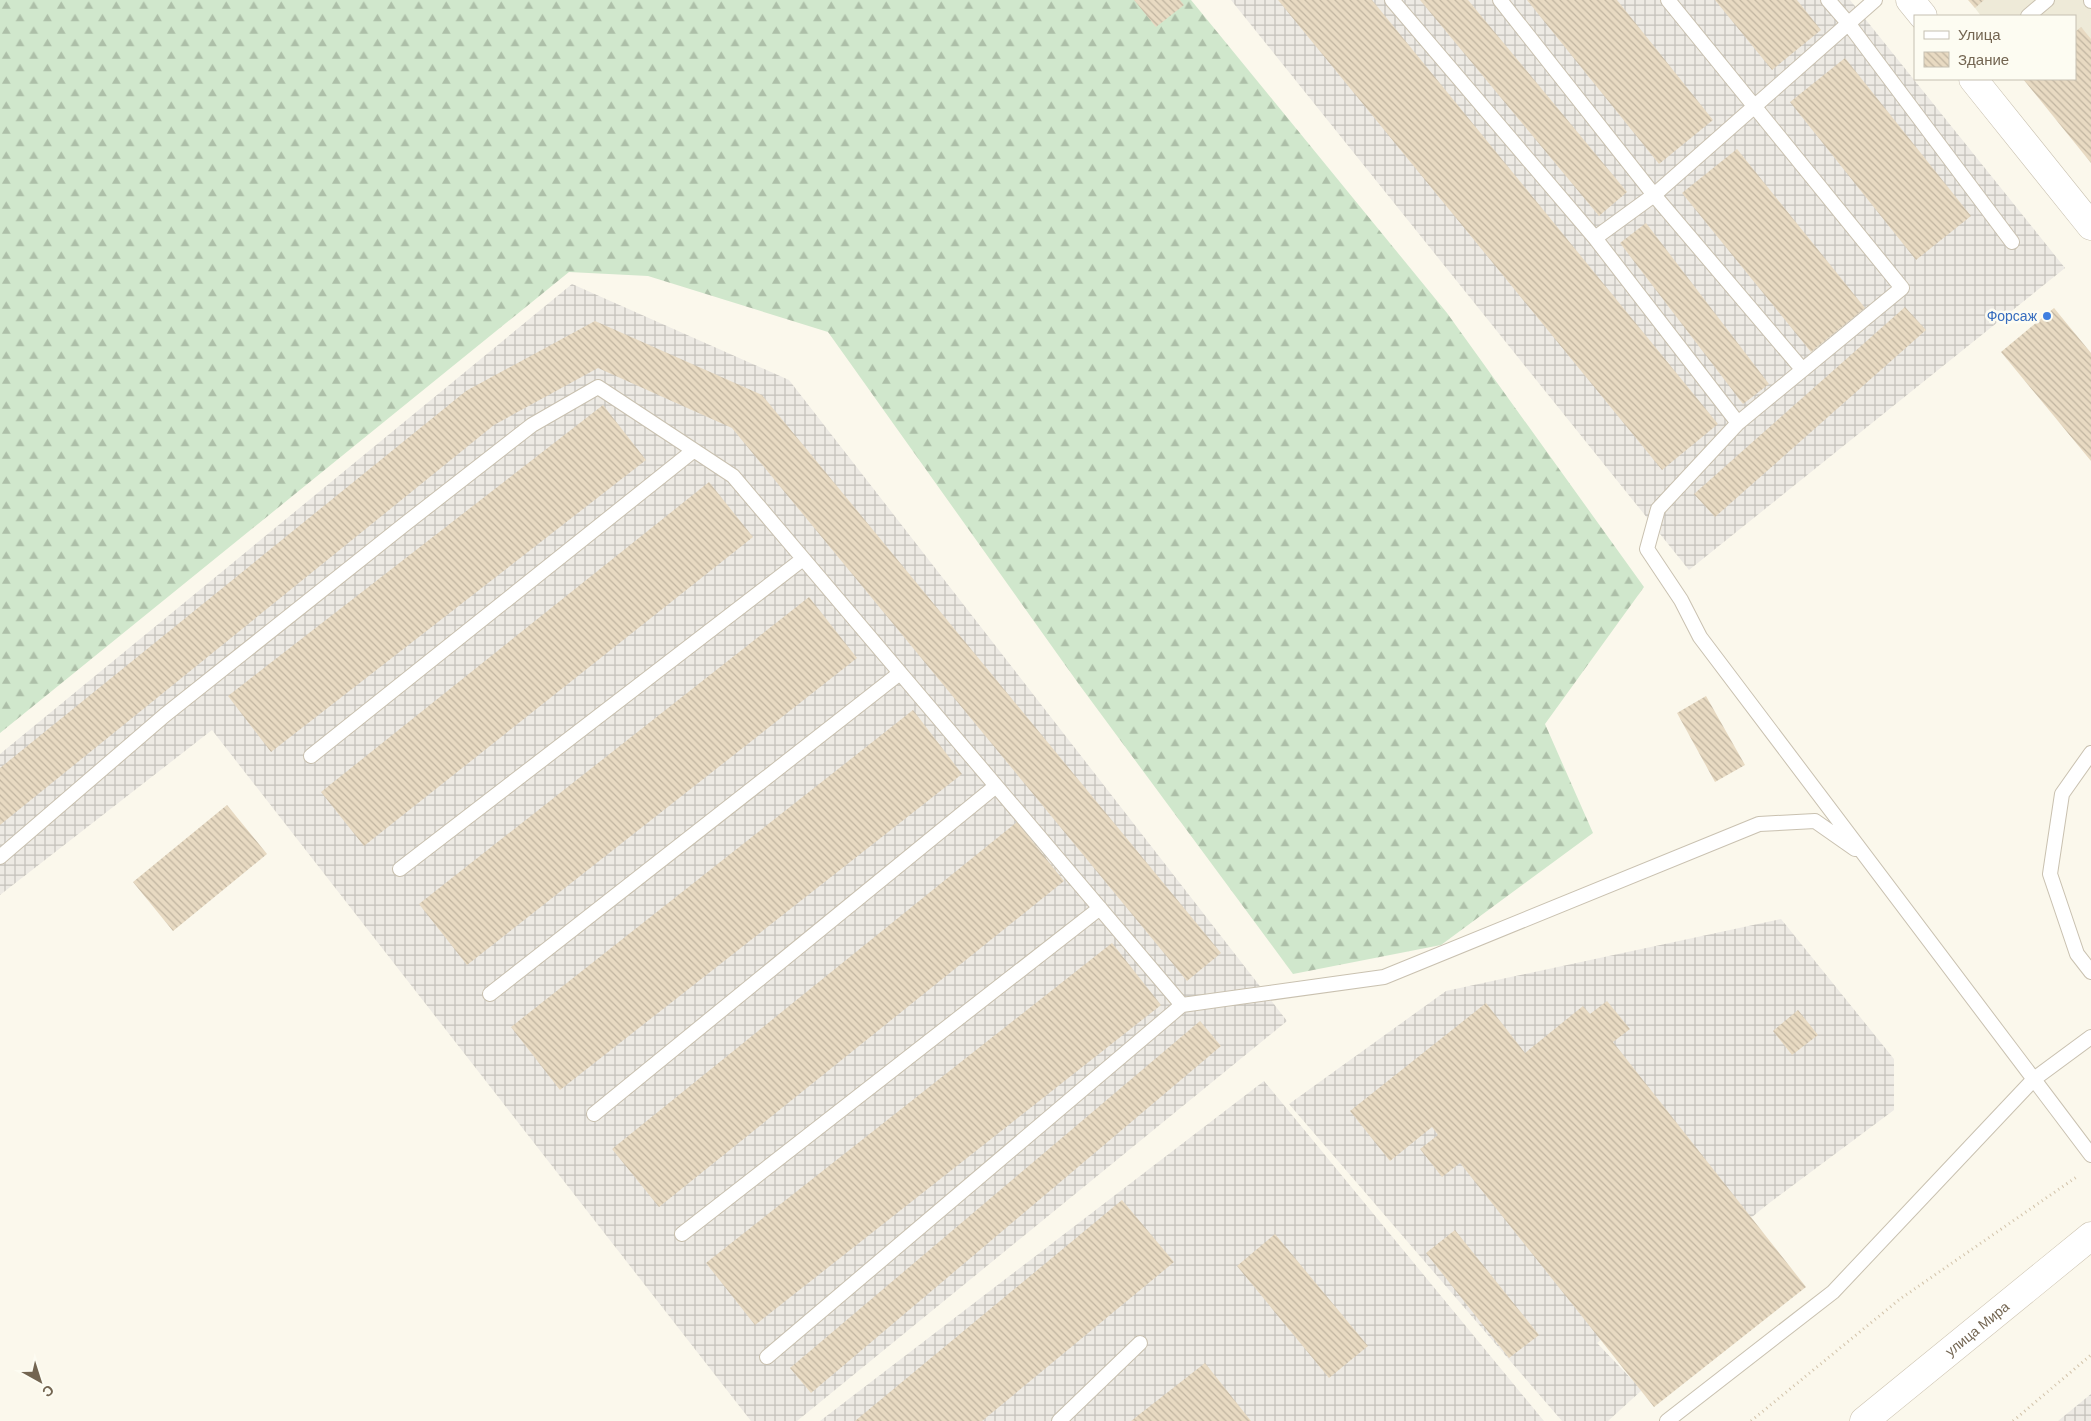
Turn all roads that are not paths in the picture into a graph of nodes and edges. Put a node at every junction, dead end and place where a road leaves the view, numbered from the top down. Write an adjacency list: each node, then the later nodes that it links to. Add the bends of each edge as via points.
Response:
1 (1392, 0): 15 (lane)
2 (1500, 0): 13 (lane)
3 (1668, 0): 12 (lane)
4 (1828, 0): 10 (lane)
5 (1875, 0): 10 (lane)
6 (1910, 0): 8 (street)
7 (2047, 0): 9 (lane)
8 (1922, 15)
9 (2029, 15)
10 (1848, 23): 12 (lane); 16 (lane)
11 (1974, 80): 14 (street)
12 (1754, 105): 13 (lane); 17 (lane, via 1902,288)
13 (1654, 195): 15 (lane); 17 (lane)
14 (2091, 226)
15 (1595, 238): 18 (lane)
16 (2012, 242)
17 (1802, 369): 18 (lane)
18 (1738, 423): 26 (lane, via 1658,509 1647,550 1681,600 1700,636)
19 (693, 451): 20 (lane, via 733,476); 23 (lane); 25 (lane, via 598,387 532,425 165,715)
20 (803, 559): 21 (lane); 27 (lane)
21 (900, 673): 24 (lane); 30 (lane)
22 (2091, 753): 29 (lane, via 2062,794 2050,874 2077,954)
23 (311, 756)
24 (996, 786): 28 (lane); 34 (lane)
25 (0, 857)
26 (1866, 857): 31 (lane, via 1815,822 1759,824 1384,977); 33 (lane)
27 (400, 869)
28 (1100, 908): 31 (lane); 36 (lane)
29 (2091, 972)
30 (490, 994)
31 (1182, 1005): 39 (lane)
32 (2091, 1037): 33 (lane)
33 (2034, 1079): 35 (lane); 41 (lane, via 1833,1292)
34 (594, 1114)
35 (2091, 1155)
36 (682, 1234)
37 (2091, 1236): 42 (street, улица Мира)
38 (1140, 1343): 40 (lane)
39 (767, 1357)
40 (1059, 1421)
41 (1667, 1421)
42 (1864, 1421)

